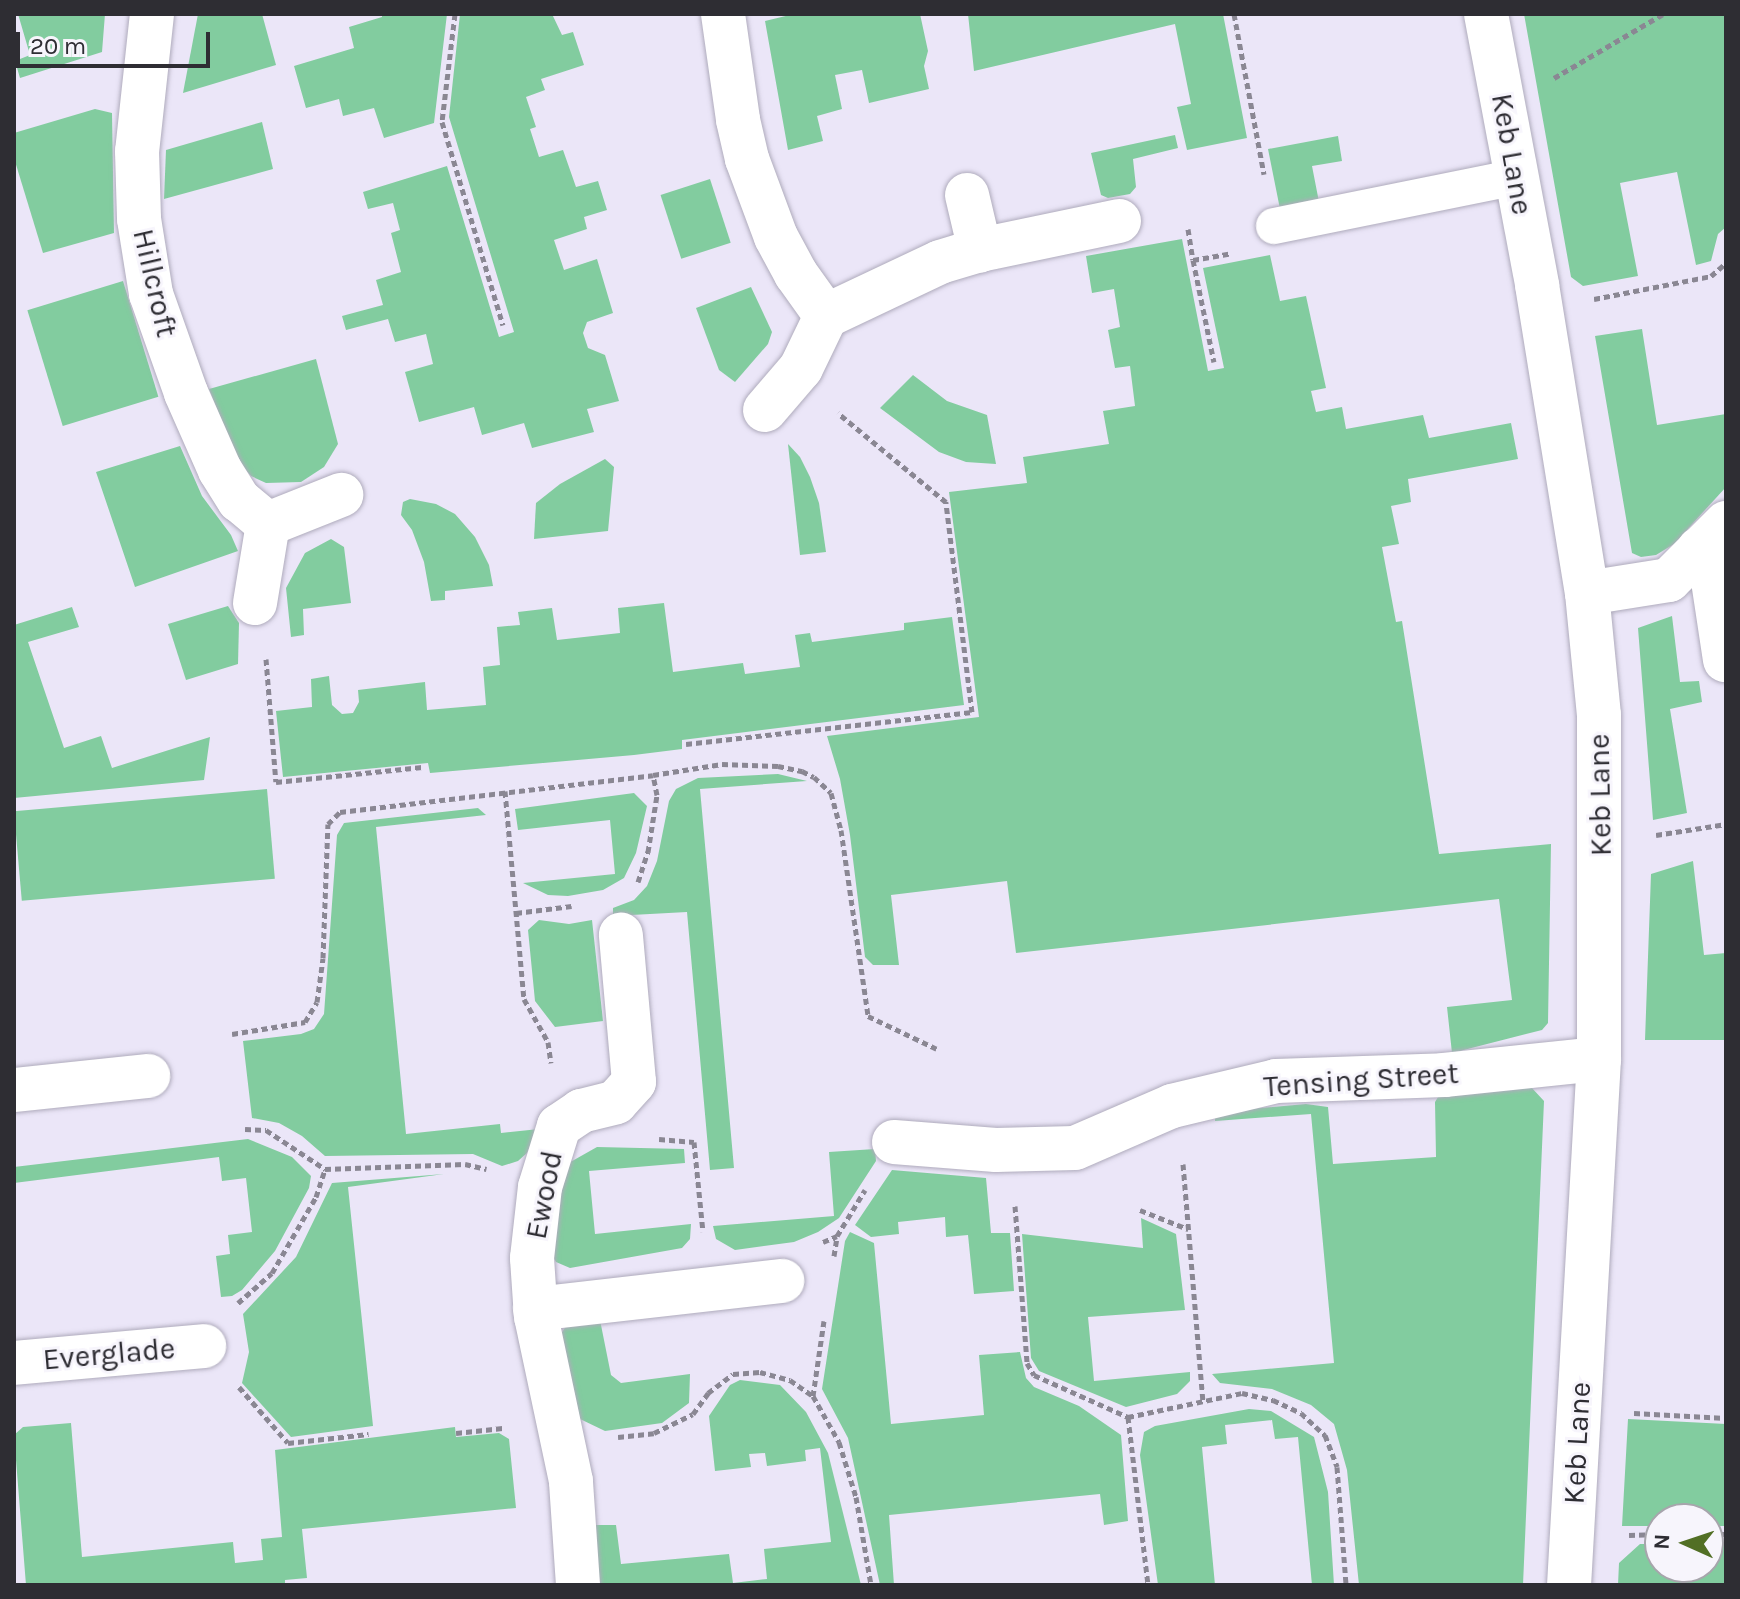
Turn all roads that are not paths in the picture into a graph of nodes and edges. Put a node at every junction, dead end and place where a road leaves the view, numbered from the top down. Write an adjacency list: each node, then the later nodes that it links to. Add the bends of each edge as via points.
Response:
1 (152, 14): 12 (street, Hillcroft, via 137,151 139,219 151,294 220,470 239,500)
2 (723, 14): 9 (street, via 747,159 776,237)
3 (1486, 14): 4 (street, Keb Lane)
4 (1517, 177): 7 (lane); 14 (street, Keb Lane)
5 (967, 195): 8 (street)
6 (1119, 221): 8 (street)
7 (1274, 226)
8 (980, 250): 9 (street, via 940,262)
9 (826, 316): 10 (street, via 801,368)
10 (765, 410)
11 (341, 495): 12 (street)
12 (268, 524): 15 (street)
13 (1713, 536): 14 (street, via 1669,580); 16 (street, via 1712,574)
14 (1587, 593): 18 (street, Keb Lane, via 1599,715)
15 (255, 603)
16 (1725, 660)
17 (621, 935): 23 (street, Ewood, via 634,1082 616,1102 581,1111 559,1126 540,1187 532,1258)
18 (1599, 1059): 21 (street, Tensing Street, via 1444,1075 1276,1081 1172,1106 1075,1148 996,1150); 27 (street, Keb Lane)
19 (148, 1076): 20 (street)
20 (14, 1090)
21 (894, 1142)
22 (782, 1281): 23 (street)
23 (535, 1309): 26 (street, Ewood, via 571,1481)
24 (215, 1330): 25 (street, Everglade)
25 (14, 1363)
26 (578, 1585)
27 (1569, 1585)

